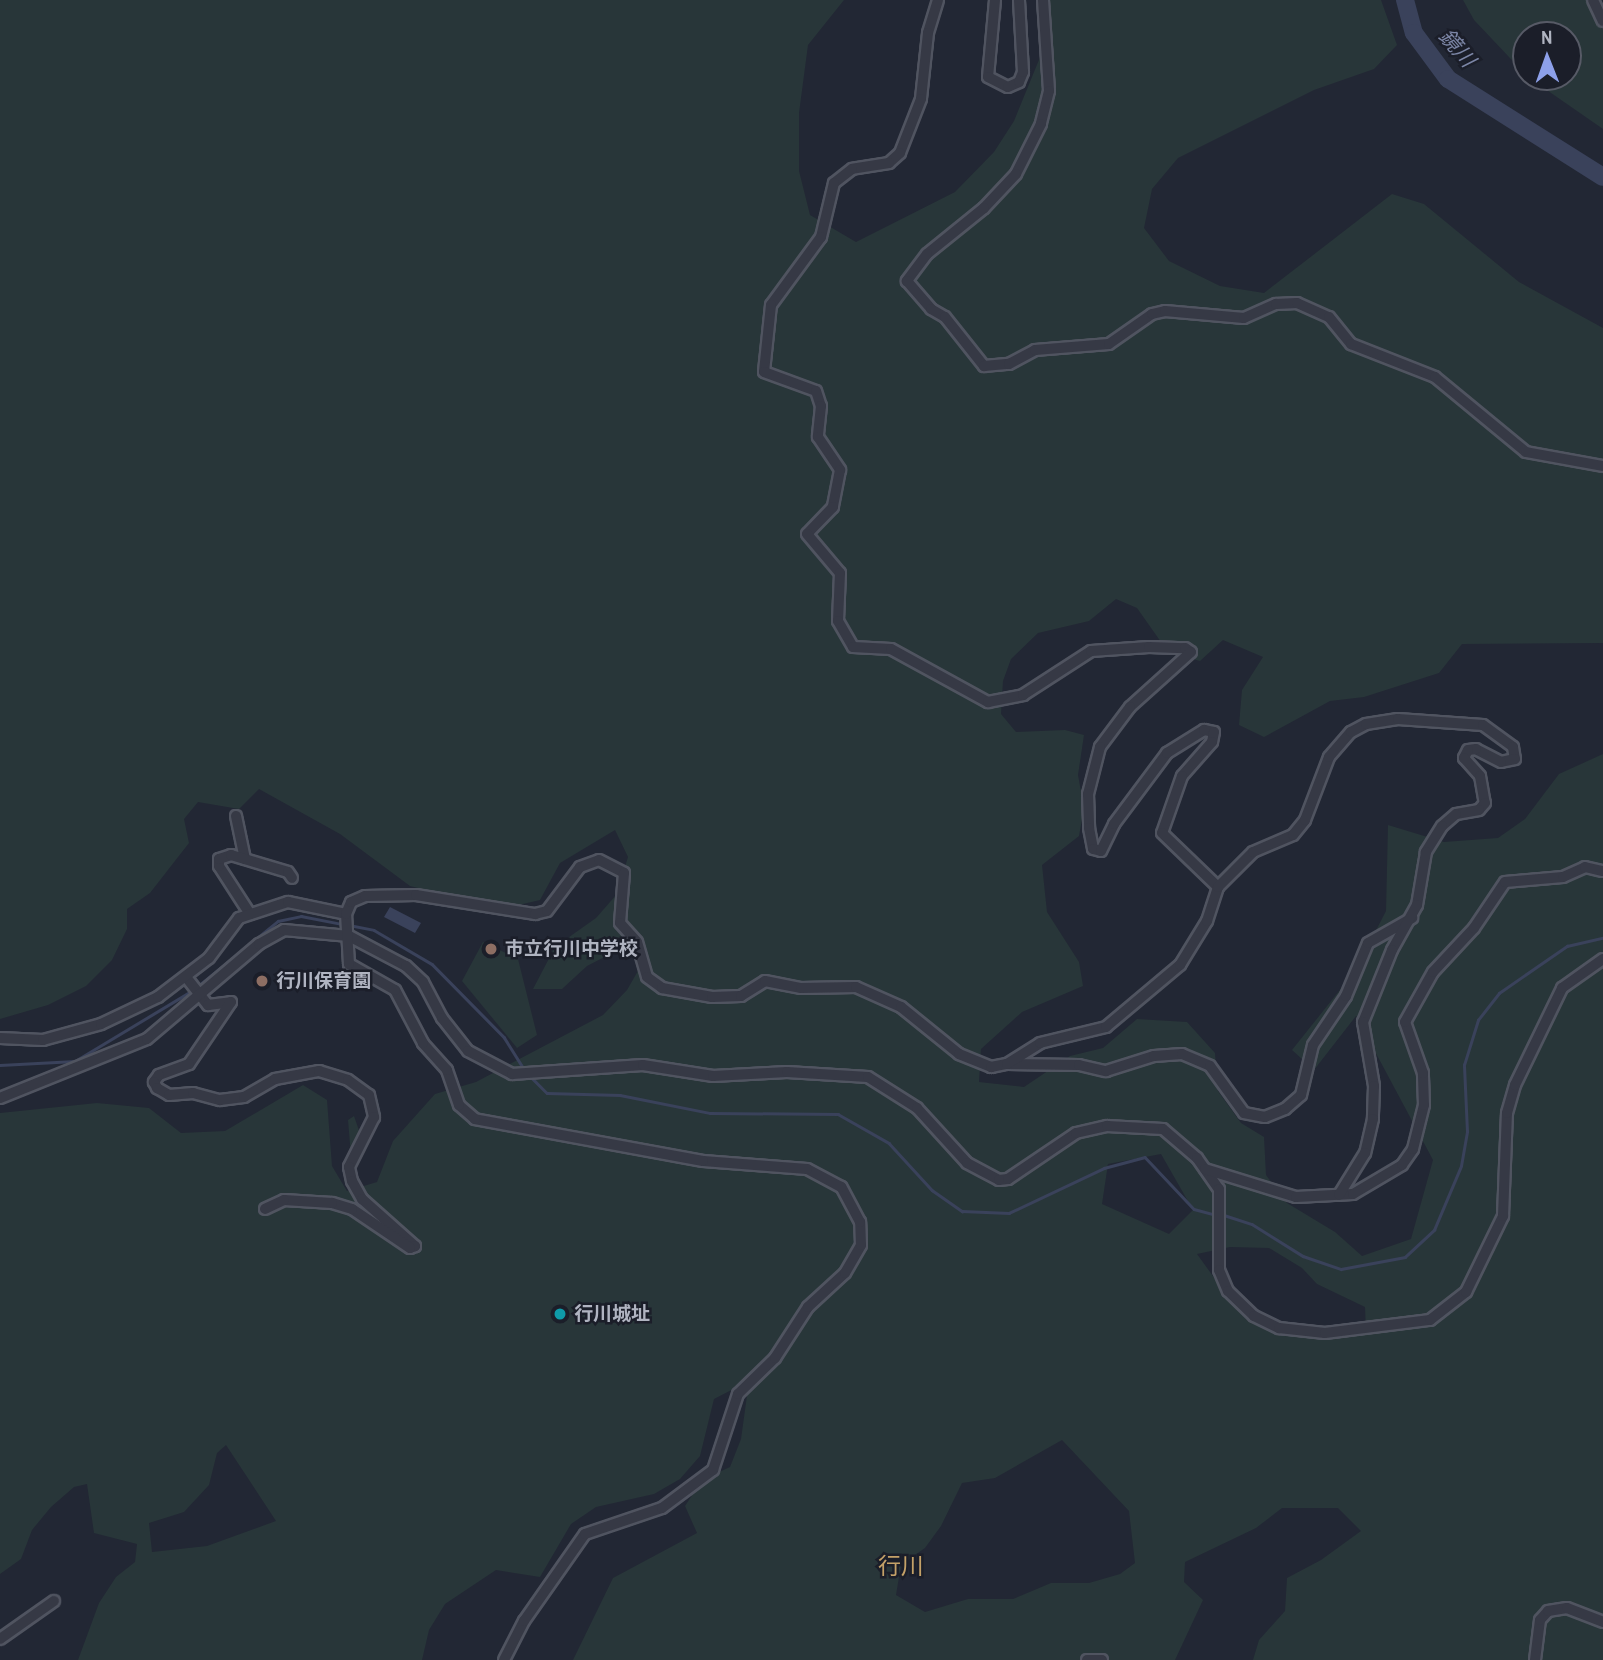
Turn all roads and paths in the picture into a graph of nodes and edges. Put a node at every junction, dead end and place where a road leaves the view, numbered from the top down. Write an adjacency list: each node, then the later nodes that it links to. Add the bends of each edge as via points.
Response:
1 (938, 0): 12 (street, via 928,33 921,99 900,153 889,163 852,169 834,183 821,237 771,304 764,372 816,391 821,406 818,437 840,470 833,507 807,534 840,573 838,621 853,647 891,649 988,702 1023,695 1091,651 1149,647 1191,652 1130,707 1100,747 1088,794 1089,828 1093,849 1101,851 1114,824 1167,753 1204,730 1214,732 1212,742 1182,776 1162,832)
2 (995, 0): 3 (street, via 988,77 1008,87 1018,82 1023,72)
3 (1020, 0)
4 (1043, 0): 7 (street, via 1049,91 1041,124 1016,174 984,208 927,254 907,281 930,309 945,317 984,366 1009,363 1035,349 1109,344 1152,314 1165,311 1244,318 1276,304 1297,303 1329,317 1351,344 1435,377 1526,452)
5 (1593, 0): 6 (street)
6 (1603, 21)
7 (1603, 466)
8 (236, 816): 9 (street)
9 (245, 859): 11 (street, via 288,872); 13 (street, via 231,855 219,859 219,866)
10 (1603, 871): 24 (street, via 1585,867 1563,877 1515,880 1494,895 1474,928 1433,972 1405,1022 1423,1073 1421,1127 1413,1149 1402,1165 1377,1182)
11 (292, 878)
12 (1218, 887): 15 (street, via 1253,852 1293,835 1304,820 1328,757 1350,732 1366,724 1398,719 1457,722 1496,730 1513,747 1514,759 1501,762 1476,749 1468,750 1464,758 1480,776 1485,803 1479,810 1456,814 1432,840); 21 (street, via 1198,939 1167,976 1106,1027 1040,1043)
13 (250, 914): 14 (street, via 288,902); 18 (street, via 233,922 209,958)
14 (346, 914): 16 (street); 21 (street, via 351,902 365,895 416,895 535,914 547,911 580,867 599,860 624,873 620,923 637,942 648,977 662,988 712,997 741,996 765,981 801,988 856,987 901,1007 974,1063)
15 (1412, 918): 21 (street, via 1368,943 1346,996 1312,1045 1301,1095 1285,1109 1265,1116 1244,1113 1210,1066 1182,1054 1154,1056 1106,1071 1079,1065); 24 (street, via 1392,950 1363,1022 1374,1086 1373,1119 1365,1153)
16 (349, 936): 19 (street, via 284,930 260,944); 23 (street, via 406,966 423,982 442,1018 468,1051 512,1074 643,1065 713,1076 853,1073 893,1089 967,1163 999,1180 1008,1179 1076,1133 1108,1126 1163,1129); 29 (street, via 349,964 382,980 400,996 423,1043 447,1070 459,1105 475,1119 703,1161 807,1168 841,1187 860,1222 861,1245 845,1273 808,1307 775,1358 738,1395 713,1470 662,1508 585,1534 524,1621)
17 (1603, 959): 23 (street, via 1562,988 1515,1085 1507,1113 1503,1216 1472,1281 1444,1314 1409,1325 1325,1333 1279,1328 1254,1316 1228,1291 1219,1270 1219,1189)
18 (187, 977): 19 (street); 20 (street, via 158,997 101,1024 43,1040)
19 (201, 996): 22 (street, via 147,1039); 25 (street, via 211,1006 231,1002 189,1064 159,1075 154,1082 157,1088 169,1094 193,1093 220,1100 244,1097 275,1079 318,1071 348,1080 369,1095 374,1117 349,1167 352,1181 362,1199 415,1246 410,1248 352,1209 332,1203 284,1200)
20 (0, 1038)
21 (1007, 1064)
22 (0, 1098)
23 (1205, 1169): 24 (street, via 1296,1197)
24 (1339, 1195)
25 (265, 1209)
26 (54, 1601): 28 (street)
27 (1603, 1622): 32 (street, via 1567,1608 1548,1611 1540,1620)
28 (0, 1640)
29 (504, 1660)
30 (1087, 1660): 31 (street)
31 (1102, 1660)
32 (1535, 1660)

